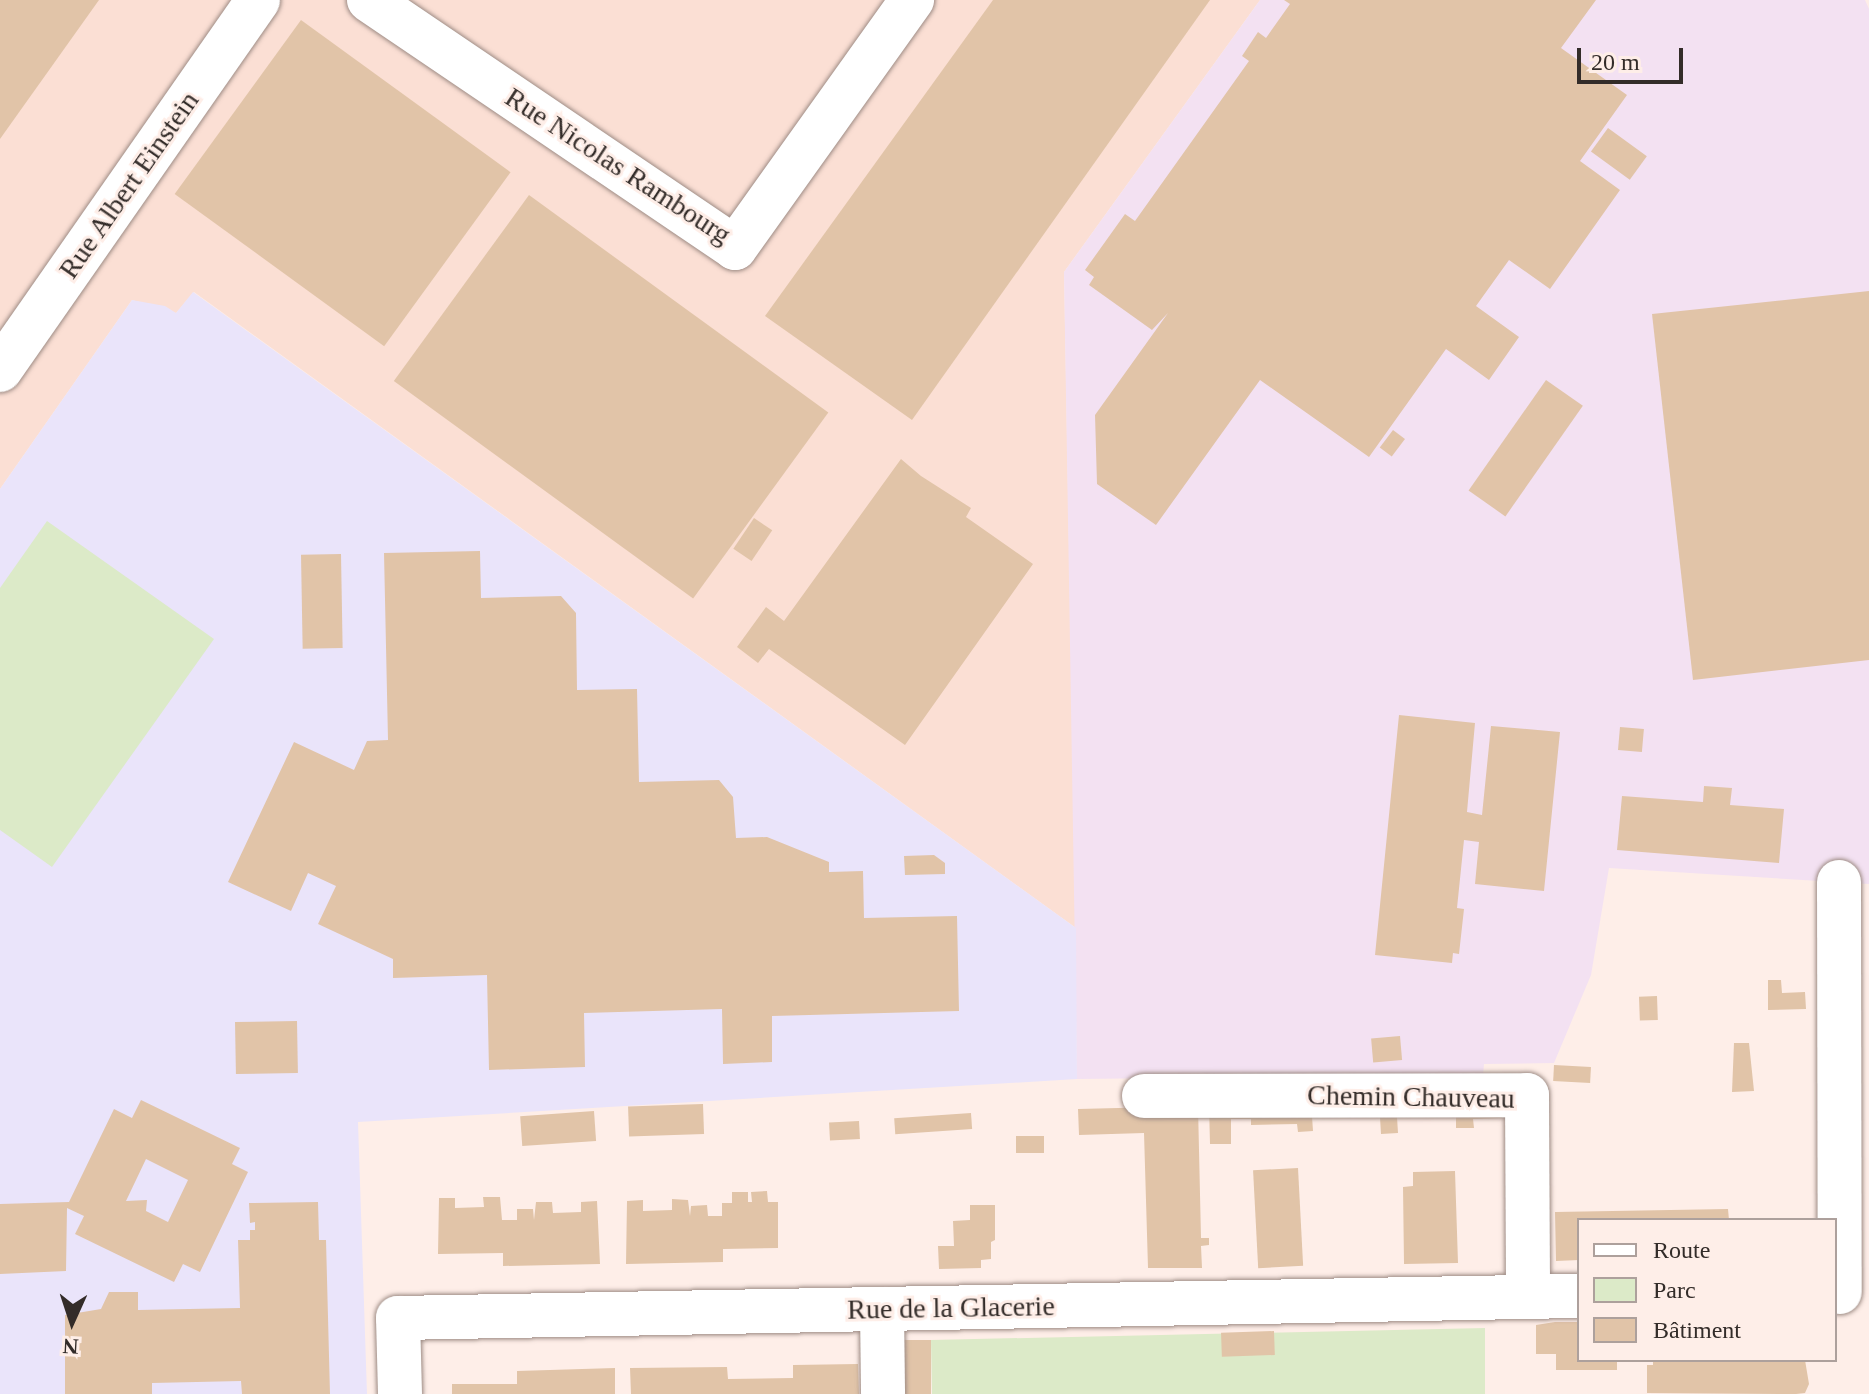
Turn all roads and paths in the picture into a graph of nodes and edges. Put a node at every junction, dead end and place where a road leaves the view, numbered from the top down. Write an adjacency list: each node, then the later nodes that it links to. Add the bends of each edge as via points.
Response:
1 (258, 0): 4 (street, Rue Albert Einstein)
2 (369, 0): 3 (street, Rue Nicolas Rambourg, via 735,248)
3 (912, 0)
4 (0, 370)
5 (1839, 882): 7 (street)
6 (1144, 1096): 9 (street, Chemin Chauveau, via 1527,1095)
7 (1848, 1292)
8 (1577, 1296): 9 (street, Rue de la Glacerie)
9 (1528, 1297): 10 (street, Rue de la Glacerie)
10 (882, 1309): 11 (street, Rue de la Glacerie, via 398,1318); 12 (street)
11 (400, 1394)
12 (883, 1394)

